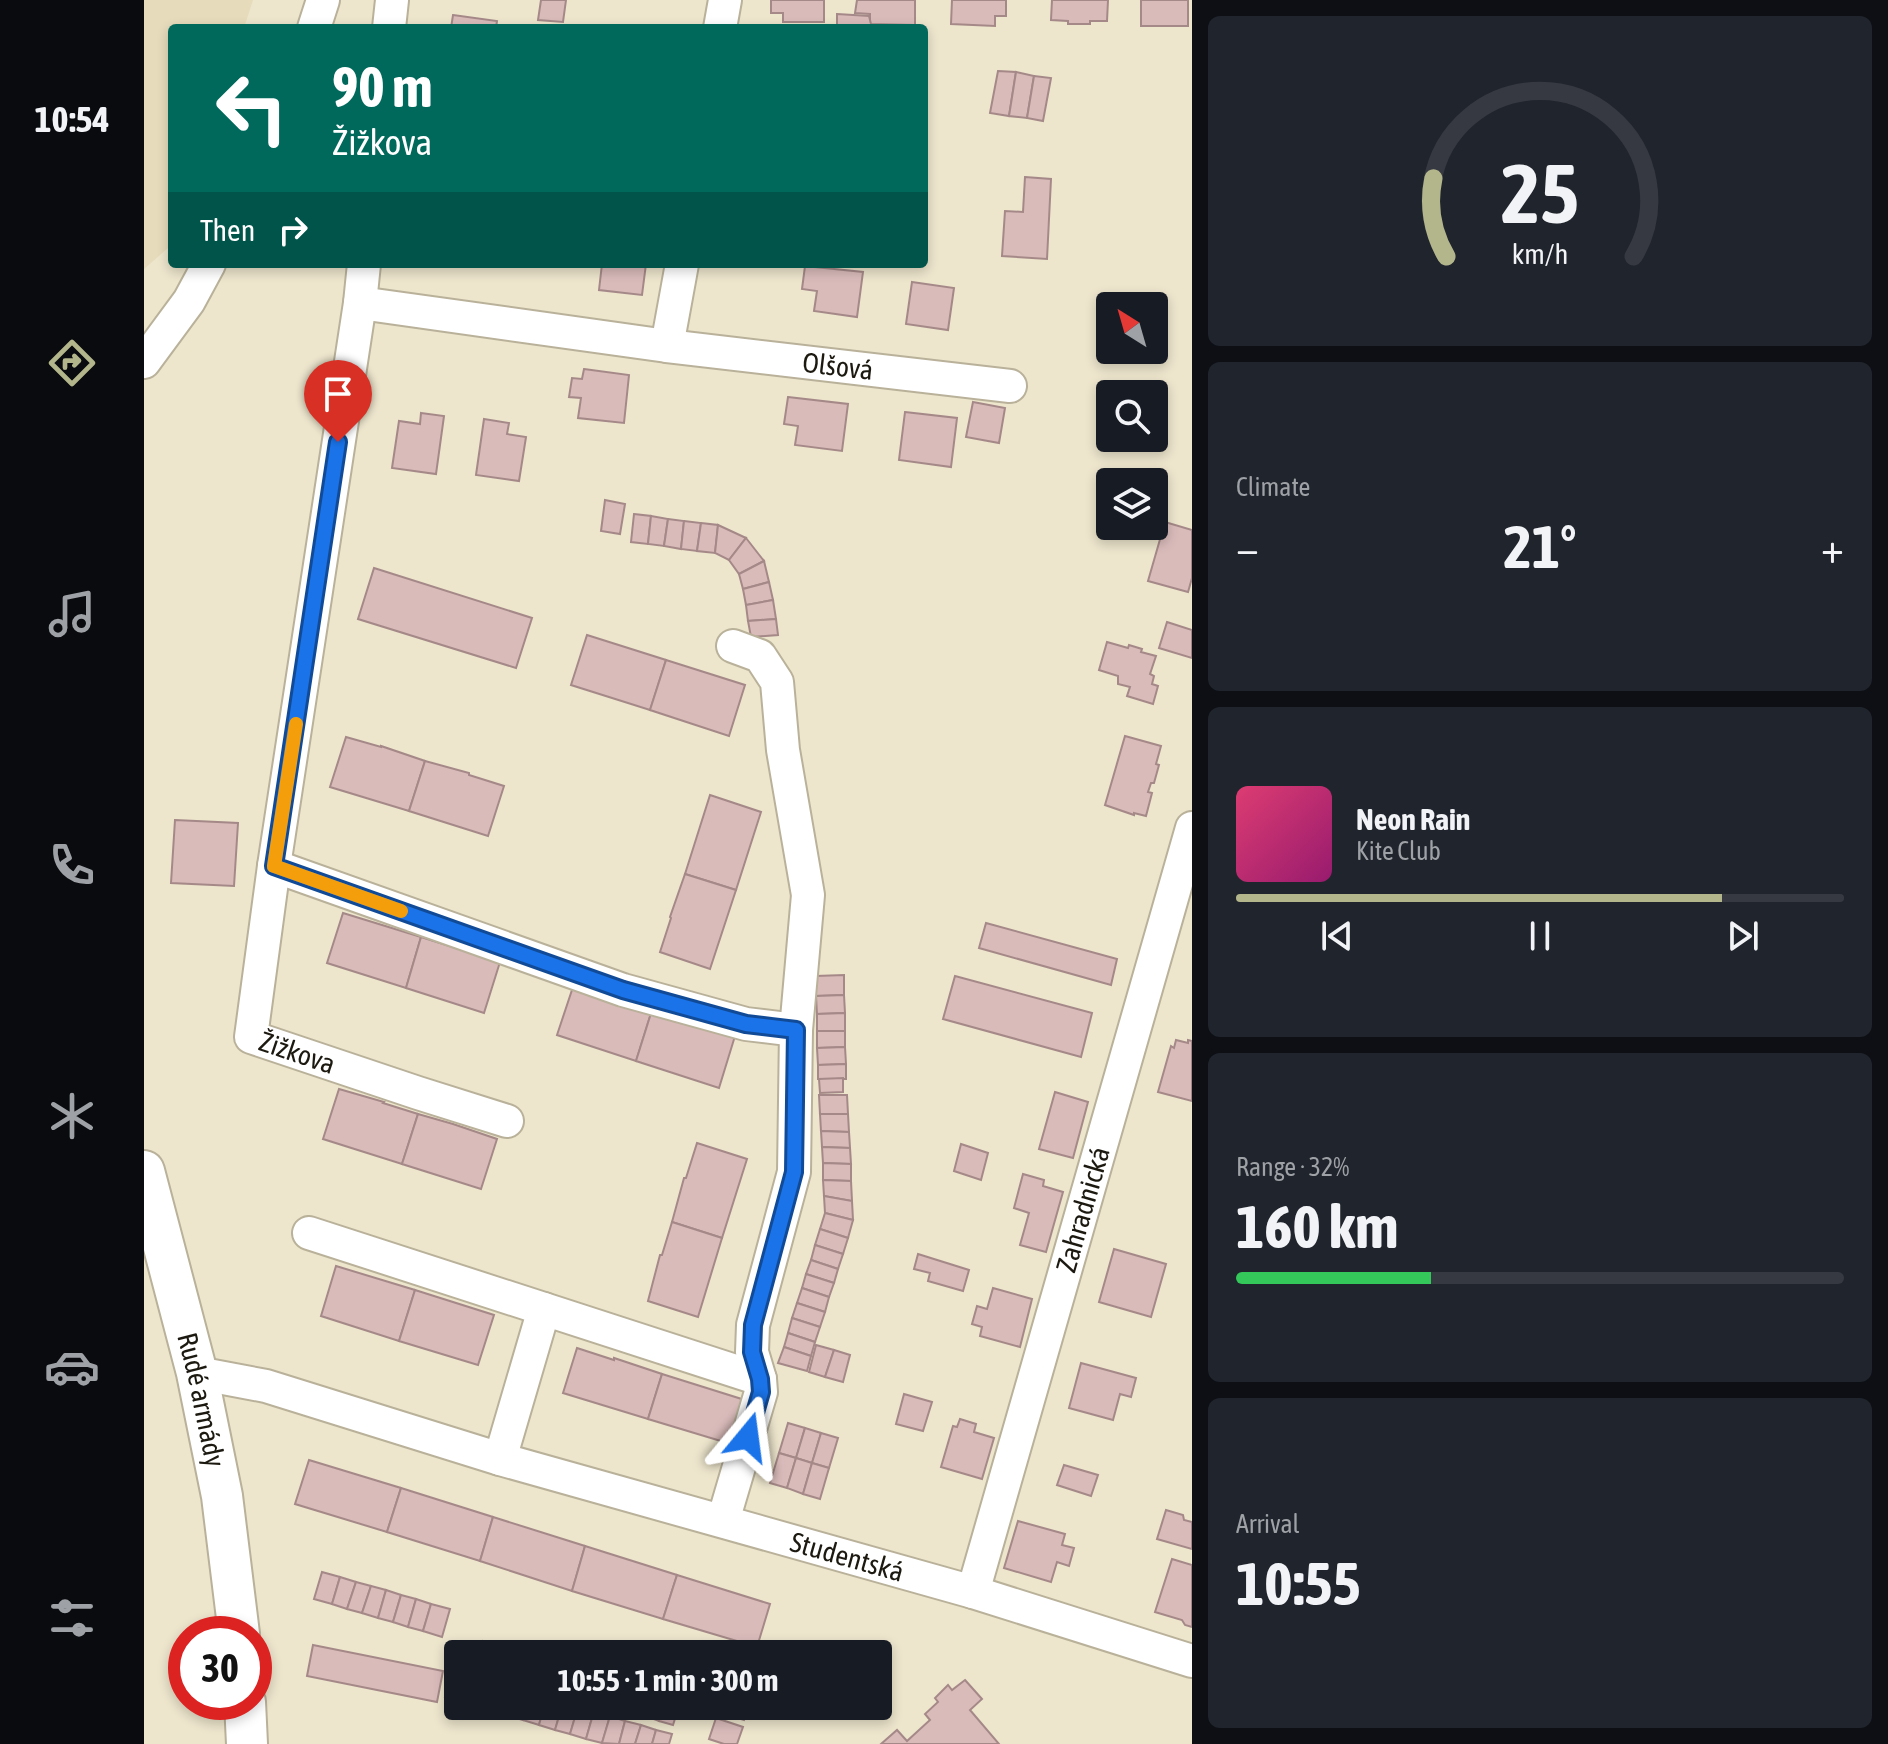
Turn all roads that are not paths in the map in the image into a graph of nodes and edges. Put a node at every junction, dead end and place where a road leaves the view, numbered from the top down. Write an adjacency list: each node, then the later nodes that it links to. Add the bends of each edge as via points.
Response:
1 (323, 0): 4 (street)
2 (392, 0): 5 (street)
3 (725, 0): 6 (street)
4 (315, 24)
5 (389, 24)
6 (721, 24)
7 (207, 268): 10 (street)
8 (364, 268): 11 (street, Žižkova)
9 (681, 268): 13 (street)
10 (189, 301): 12 (street); 14 (street)
11 (360, 303): 13 (street, Olšová); 18 (street, Žižkova)
12 (144, 342)
13 (667, 346): 15 (street, Olšová)
14 (144, 362)
15 (1010, 386)
16 (733, 646): 19 (street, via 760,656 777,682 808,895)
17 (1192, 828): 28 (street, Zahradnická)
18 (274, 866): 19 (street, via 623,990 746,1024); 20 (street, Žižkova, via 251,1037)
19 (796, 1030): 25 (street, via 794,1172 753,1325 752,1352)
20 (507, 1121)
21 (144, 1171): 24 (main road, Rudé armády)
22 (309, 1233): 23 (street)
23 (544, 1309): 25 (street); 26 (street)
24 (197, 1373): 26 (street, Studentská, via 266,1386); 29 (main road, Rudé armády, via 222,1496)
25 (760, 1379): 27 (street, via 761,1392)
26 (500, 1459): 27 (street, Studentská)
27 (723, 1521): 28 (street, Studentská)
28 (973, 1592): 30 (street, Studentská)
29 (237, 1616)
30 (1192, 1661)
31 (246, 1720): 32 (main road)
32 (247, 1744)

